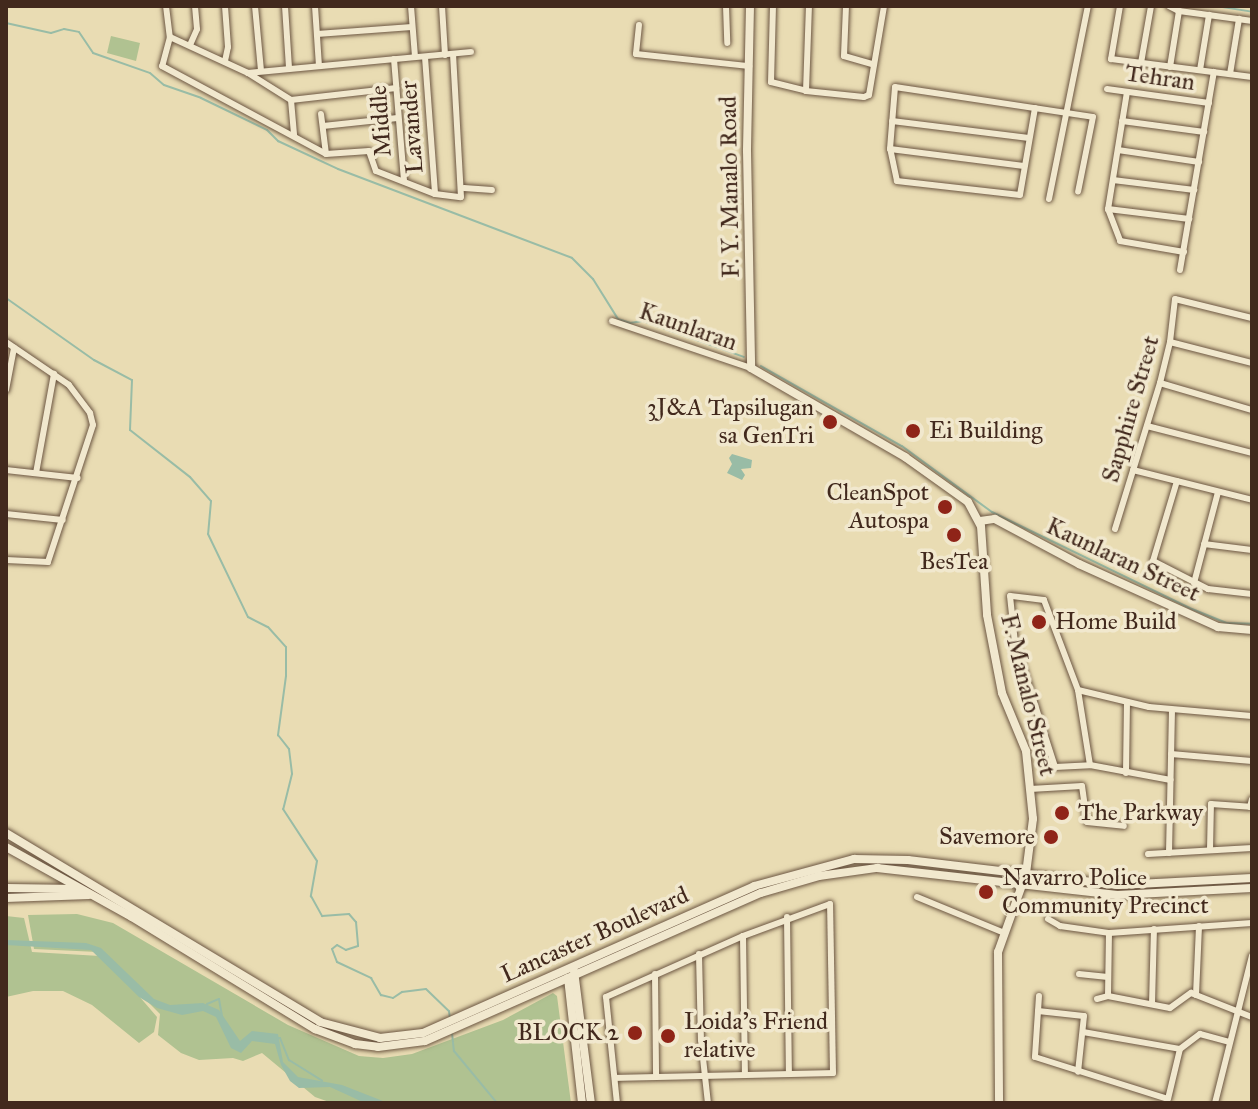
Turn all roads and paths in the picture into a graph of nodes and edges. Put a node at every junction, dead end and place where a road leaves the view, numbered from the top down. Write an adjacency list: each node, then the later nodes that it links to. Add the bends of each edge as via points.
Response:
1 (166, 6): 26 (street)
2 (195, 6): 28 (street, via 197,29)
3 (225, 6): 34 (street)
4 (255, 6): 42 (street)
5 (285, 6): 40 (street)
6 (315, 6): 25 (street)
7 (411, 6): 24 (street)
8 (442, 6): 30 (street)
9 (726, 6): 27 (street)
10 (750, 6): 38 (main road, F. Y. Manalo Road)
11 (773, 6): 49 (street, via 771,82)
12 (809, 6): 49 (street)
13 (846, 6): 36 (street, via 844,56)
14 (884, 6): 36 (street)
15 (1088, 6): 54 (street)
16 (1120, 6): 35 (street, via 1111,59)
17 (1151, 6): 35 (street)
18 (1169, 6): 19 (street)
19 (1179, 11): 20 (street); 39 (street)
20 (1209, 15): 21 (street); 41 (street)
21 (1239, 19): 22 (street); 45 (street)
22 (1252, 21)
23 (639, 25): 38 (street, via 636,54)
24 (412, 27): 25 (street); 31 (street)
25 (317, 34): 37 (street)
26 (170, 37): 28 (street); 61 (street, via 162,66)
27 (727, 43)
28 (190, 45): 34 (street)
29 (471, 52): 30 (street)
30 (449, 54): 32 (street); 70 (street)
31 (415, 57): 32 (street); 33 (street)
32 (425, 57): 74 (street, Lavander)
33 (394, 59): 37 (street); 47 (street, Middle)
34 (225, 61): 44 (street)
35 (1141, 63): 39 (street)
36 (872, 64): 49 (street, via 869,95)
37 (319, 66): 40 (street)
38 (749, 66): 86 (main road, F. Y. Manalo Road)
39 (1170, 67): 41 (street)
40 (289, 68): 42 (street)
41 (1200, 70): 43 (street)
42 (261, 71): 44 (street)
43 (1214, 72): 45 (street); 52 (street)
44 (248, 73): 51 (street)
45 (1230, 74): 46 (street)
46 (1252, 77)
47 (396, 88): 51 (street); 56 (street, Middle)
48 (1107, 89): 50 (street, Tehran)
49 (806, 91)
50 (1127, 92): 52 (street, Tehran); 58 (street)
51 (291, 100): 61 (street)
52 (1209, 103): 60 (street)
53 (1035, 108): 54 (street); 57 (street, via 895,87); 62 (street)
54 (1065, 113): 73 (street, via 1093,117); 75 (street)
55 (321, 114): 59 (street)
56 (398, 118): 59 (street); 69 (street, Middle)
57 (892, 121): 62 (street); 63 (street)
58 (1122, 121): 60 (street); 64 (street)
59 (323, 126): 65 (street)
60 (1204, 132): 66 (street)
61 (294, 136): 65 (street)
62 (1029, 138): 67 (street)
63 (890, 149): 67 (street); 67 (street, via 897,181 1020,195)
64 (1118, 150): 66 (street); 68 (street)
65 (326, 154): 69 (street, via 369,151 376,171)
66 (1199, 162): 72 (street)
67 (1024, 166)
68 (1113, 180): 72 (street); 76 (street)
69 (404, 181): 74 (street)
70 (464, 188): 71 (street); 74 (street, via 461,197)
71 (492, 190)
72 (1194, 190): 77 (street)
73 (1078, 192)
74 (435, 194)
75 (1049, 199)
76 (1108, 209): 77 (street); 78 (street, via 1120,241)
77 (1189, 219): 78 (street)
78 (1184, 252): 79 (street)
79 (1180, 270)
80 (1252, 318): 83 (street, Sapphire Street, via 1175,299)
81 (612, 321): 86 (street, Kaunlaran)
82 (6, 342): 84 (street)
83 (1170, 342): 85 (street); 88 (street, Sapphire Street)
84 (14, 348): 87 (street); 89 (street)
85 (1252, 363)
86 (751, 368): 102 (main road, via 905,457 968,502)
87 (54, 374): 95 (street); 96 (street, via 79,395 93,425)
88 (1160, 383): 90 (street); 91 (street, Sapphire Street)
89 (6, 390)
90 (1252, 410)
91 (1147, 426): 92 (street); 94 (street, Sapphire Street)
92 (1252, 453)
93 (6, 470): 95 (street)
94 (1133, 470): 97 (street); 103 (street, Sapphire Street)
95 (36, 473): 96 (street)
96 (78, 478): 101 (street)
97 (1177, 481): 98 (street); 107 (street, via 1153,561)
98 (1218, 492): 99 (street); 104 (street)
99 (1252, 500)
100 (6, 514): 101 (street)
101 (63, 520): 106 (street, via 48,562)
102 (980, 521): 109 (main road, Kaunlaran Street, via 995,519 1218,627); 119 (main road, F. Manalo Street, via 993,651 1002,693 1026,751)
103 (1115, 529)
104 (1204, 544): 105 (street); 107 (street)
105 (1252, 550)
106 (6, 560)
107 (1194, 583): 108 (street)
108 (1252, 594)
109 (1252, 630)
110 (1078, 690): 111 (street); 116 (street); 116 (street, via 1044,600 1010,596 1015,643 1055,767)
111 (1127, 702): 112 (street); 117 (street)
112 (1172, 710): 113 (street); 114 (street)
113 (1252, 716)
114 (1171, 754): 115 (street); 118 (street)
115 (1252, 761)
116 (1090, 765): 117 (street)
117 (1126, 773): 118 (street)
118 (1171, 780): 126 (street)
119 (1030, 789): 121 (street, via 1082,786 1087,822); 129 (main road, F. Manalo Street, via 1032,839)
120 (1252, 799): 125 (street, via 1250,807 1211,804)
121 (1124, 826)
122 (6, 833): 133 (main road, Lancaster Boulevard)
123 (6, 847): 132 (main road, Lancaster Boulevard)
124 (1252, 848): 125 (street)
125 (1210, 850): 126 (street)
126 (1169, 853): 127 (street)
127 (1148, 854)
128 (1252, 878): 129 (main road, Lancaster Boulevard, via 1118,885)
129 (1025, 879): 131 (main road, Lancaster Boulevard, via 1117,895); 141 (main road, F. Manalo Street); 146 (main road, Lancaster Boulevard, via 877,868 819,876 761,893)
130 (6, 888): 132 (main road)
131 (1252, 888)
132 (80, 889): 133 (main road, Lancaster Boulevard)
133 (94, 890): 135 (main road); 158 (main road, Lancaster Boulevard, via 105,891 337,1029 394,1038); 158 (main road, Lancaster Boulevard, via 333,1037 393,1047 412,1045)
134 (917, 897): 141 (street)
135 (6, 898)
136 (787, 917): 143 (street); 163 (street); 163 (street, via 830,904 833,1073)
137 (1048, 919): 142 (street, via 1060,926)
138 (1252, 923): 139 (street)
139 (1199, 926): 140 (street); 150 (street)
140 (1154, 929): 142 (street); 154 (street)
141 (1002, 932): 172 (main road, F. Manalo Street)
142 (1109, 933): 149 (street)
143 (743, 936): 144 (street); 164 (street)
144 (699, 954): 147 (street); 165 (street)
145 (1252, 956): 156 (street)
146 (572, 974): 158 (main road, Lancaster Boulevard); 158 (main road, Lancaster Boulevard); 168 (main road); 169 (main road)
147 (655, 974): 166 (street); 167 (street, via 606,997)
148 (1079, 974): 149 (street)
149 (1108, 977): 152 (street)
150 (1196, 995): 154 (street, via 1188,994 1170,1008); 156 (street)
151 (1039, 996): 155 (street)
152 (1108, 996): 153 (street); 154 (street)
153 (1097, 999)
154 (1152, 1004)
155 (1038, 1011): 159 (street, via 1084,1016); 162 (street, via 1035,1057)
156 (1238, 1013): 157 (street); 160 (street)
157 (1252, 1017)
158 (454, 1025)
159 (1083, 1032): 161 (street); 162 (street)
160 (1230, 1042): 161 (street, via 1200,1034); 173 (street)
161 (1180, 1049): 162 (street, via 1168,1099)
162 (1078, 1072)
163 (789, 1074): 164 (street)
164 (745, 1075): 165 (street)
165 (705, 1076): 166 (street); 171 (street)
166 (656, 1077): 167 (street)
167 (615, 1078): 170 (street)
168 (582, 1103)
169 (591, 1103)
170 (617, 1103)
171 (708, 1103)
172 (999, 1103)
173 (1215, 1103)

